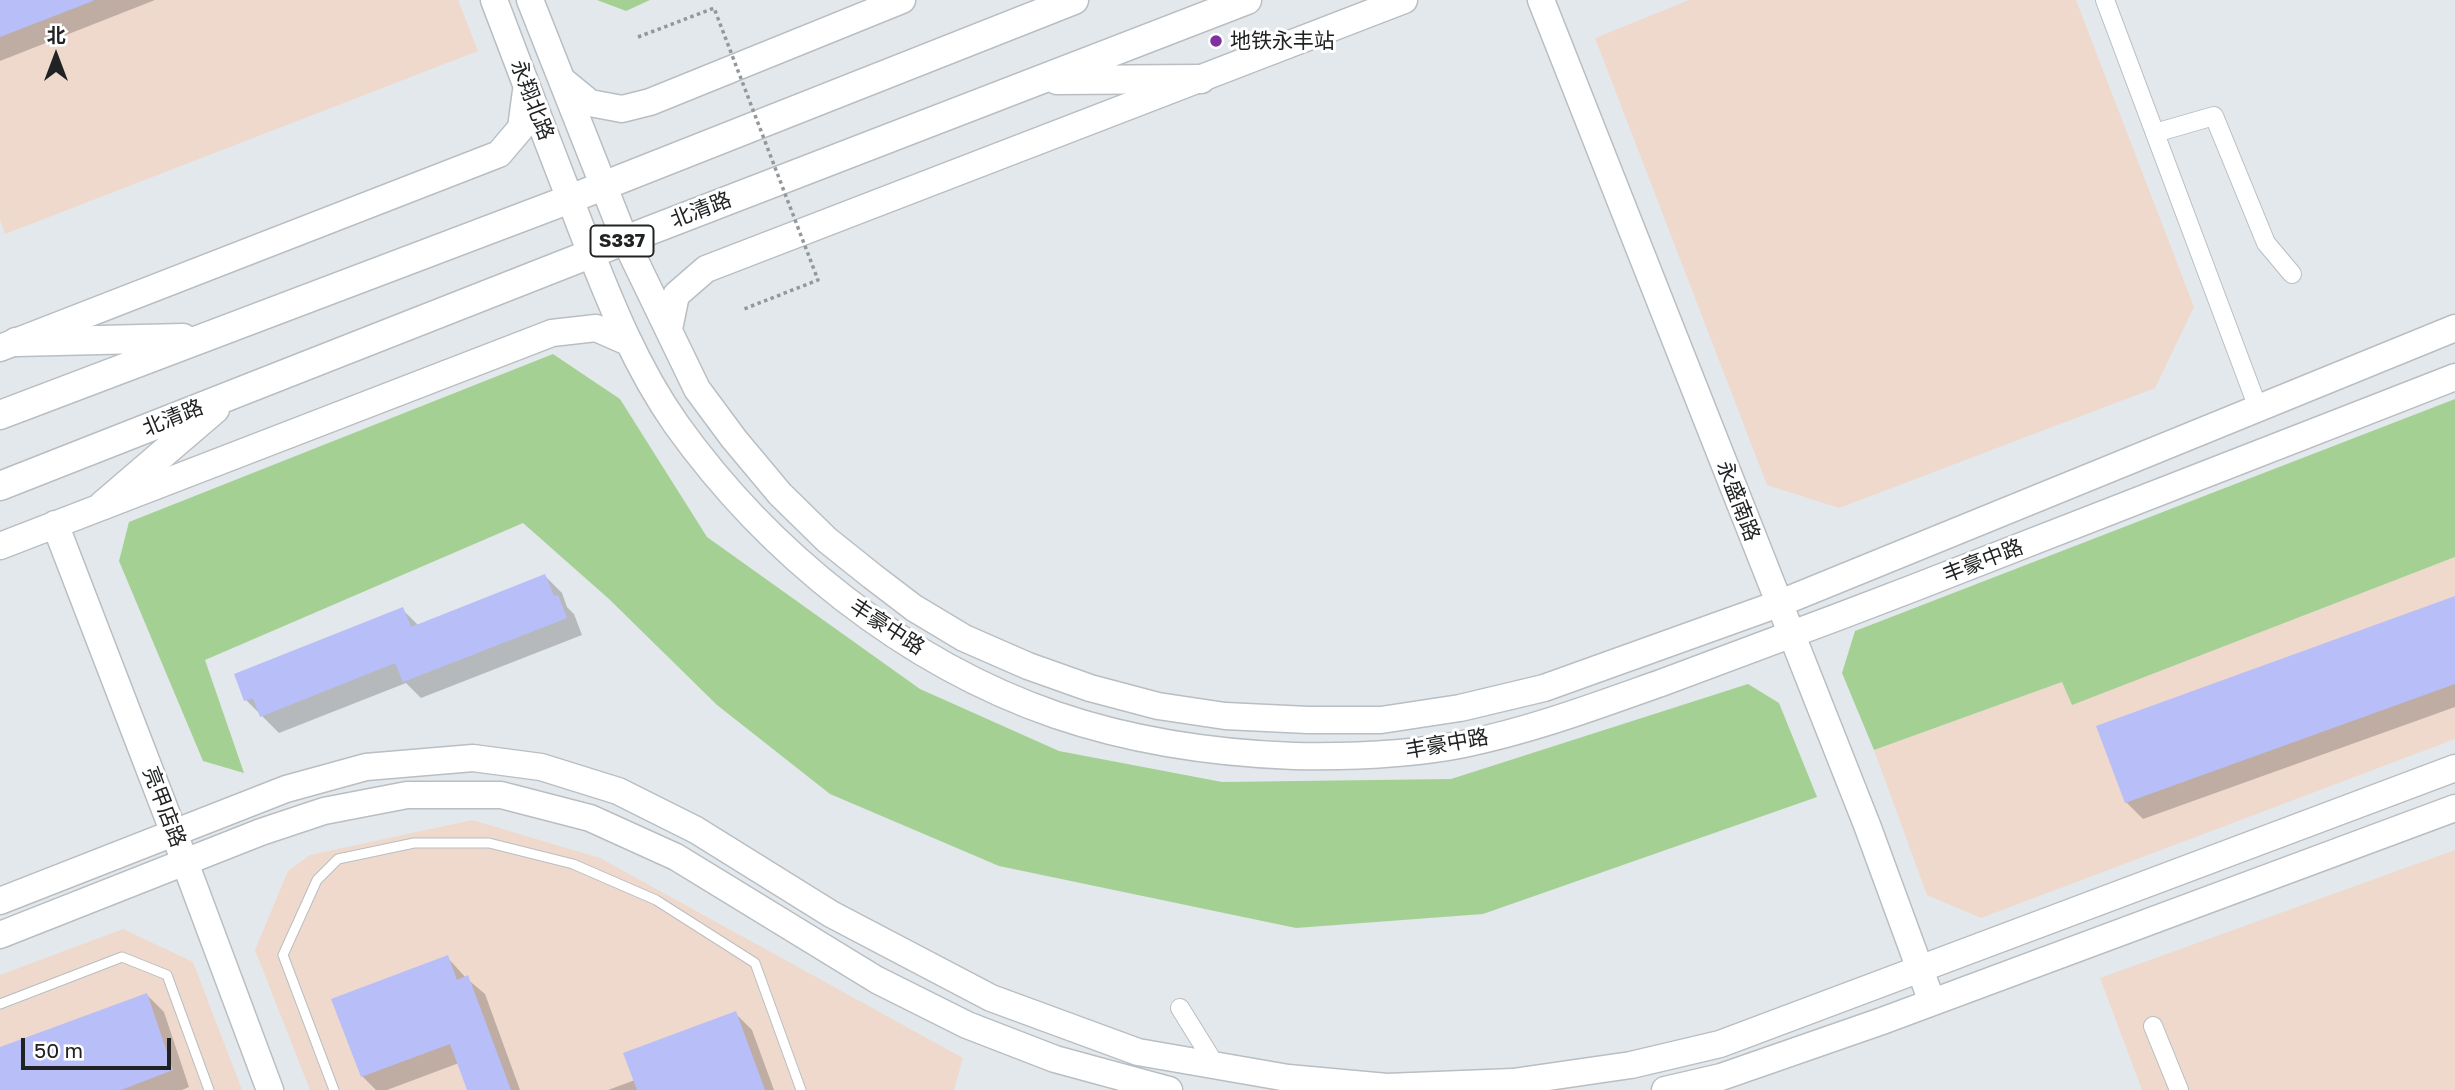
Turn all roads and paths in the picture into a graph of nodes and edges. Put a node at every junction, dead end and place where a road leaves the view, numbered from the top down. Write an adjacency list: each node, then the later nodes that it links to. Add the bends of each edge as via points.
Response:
1 (494, 0): 15 (street, 永翔北路)
2 (530, 0): 12 (street, 永翔北路)
3 (902, 0): 12 (street, via 650,102 622,109 590,103)
4 (1030, 0): 10 (main road)
5 (1074, 0): 10 (main road)
6 (1247, 0): 14 (main road, 北清路 / S337)
7 (1404, 0): 13 (street)
8 (1541, 0): 36 (street, 永盛南路)
9 (2105, 0): 16 (street)
10 (997, 30): 17 (main road)
11 (638, 37): 22 (path, bridge, via 714,8 818,280)
12 (559, 78): 17 (street, 永翔北路)
13 (1200, 79): 14 (main road); 24 (street, via 706,269 676,296)
14 (1040, 80): 19 (main road, 北清路 / S337)
15 (527, 86): 18 (street, 永翔北路); 27 (street, via 521,128 499,154)
16 (2155, 134): 21 (street, via 2214,116 2266,243); 30 (street)
17 (604, 186): 18 (main road); 19 (street, 永翔北路)
18 (570, 199): 20 (street, 永翔北路); 25 (main road)
19 (625, 240): 20 (main road, 北清路 / S337); 24 (street, 丰豪中路)
20 (591, 253): 26 (street, 丰豪中路); 29 (main road, 北清路 / S337)
21 (2292, 274)
22 (744, 309)
23 (2455, 328): 30 (street, 丰豪中路)
24 (669, 329): 36 (street, 丰豪中路, via 697,388 733,439 827,540 872,576 964,638 1090,688 1158,706 1225,716 1308,720 1381,720 1460,708 1544,688)
25 (203, 337): 27 (main road); 31 (main road)
26 (628, 342): 33 (street, via 596,328 552,333); 37 (street, 丰豪中路, via 673,420 711,469 802,565 845,600 896,635 995,690 1115,732 1186,746 1320,757 1461,745 1560,720)
27 (8, 345)
28 (2455, 377): 37 (street, 丰豪中路)
29 (233, 394): 32 (main road, 北清路 / S337); 33 (main road)
30 (2258, 408): 36 (street, 丰豪中路)
31 (0, 415)
32 (0, 486)
33 (103, 505): 34 (street)
34 (55, 524): 35 (street); 40 (street, 亮甲店路)
35 (0, 546)
36 (1778, 604): 37 (street, 永盛南路)
37 (1791, 636): 44 (street, 永盛南路)
38 (2455, 768): 44 (street)
39 (2455, 808): 45 (street)
40 (174, 833): 41 (street, 亮甲店路); 42 (street); 49 (street, via 286,789 366,767 473,758 541,767 618,791 696,830 831,915 991,998 1138,1052)
41 (185, 862): 43 (street); 52 (street, 亮甲店路); 55 (street, via 324,811 407,795 501,795 590,818 676,857 877,980 967,1025 1055,1059)
42 (0, 901)
43 (0, 934)
44 (1920, 969): 45 (street, 永盛南路); 50 (street, via 1720,1044 1631,1065 1513,1082)
45 (1932, 1002): 56 (street, via 1721,1076)
46 (0, 1004): 51 (lane, via 122,957 167,975)
47 (1180, 1008): 49 (street)
48 (2153, 1026): 57 (street)
49 (1216, 1066): 50 (street)
50 (1387, 1088)
51 (209, 1090)
52 (270, 1090)
53 (334, 1090): 54 (lane, via 283,955 317,880 338,859 414,843 489,843 573,864 656,900 755,963)
54 (802, 1090)
55 (1170, 1090)
56 (1665, 1090)
57 (2179, 1090)

